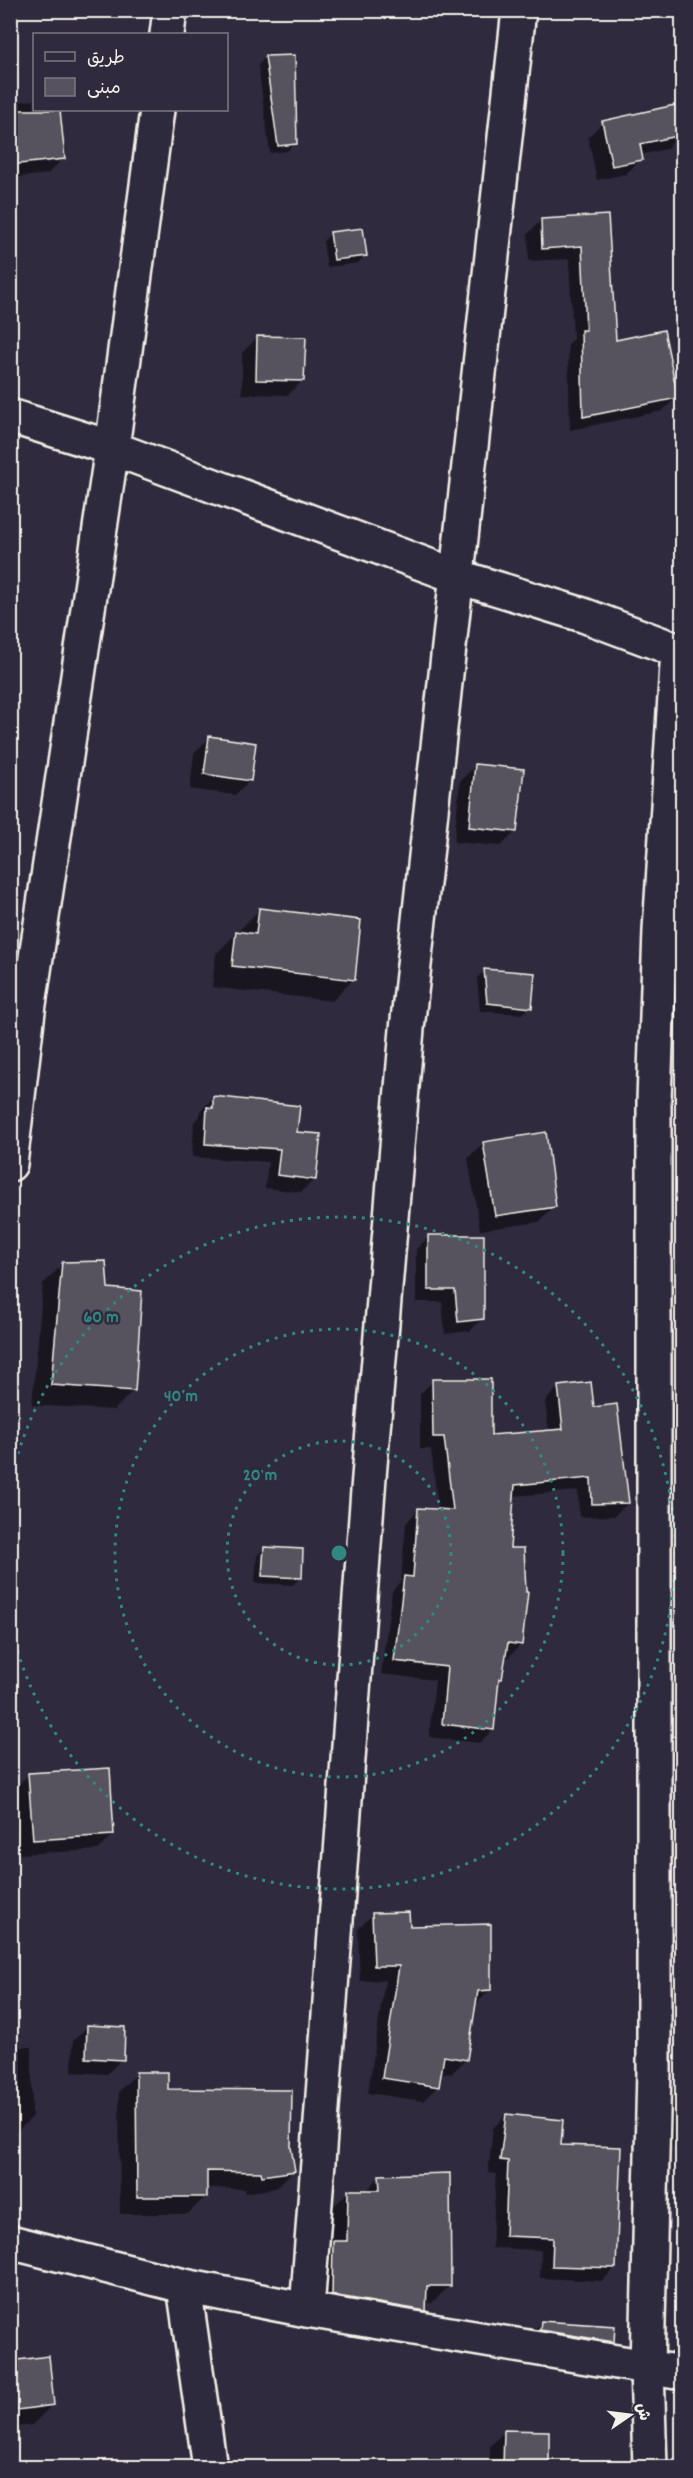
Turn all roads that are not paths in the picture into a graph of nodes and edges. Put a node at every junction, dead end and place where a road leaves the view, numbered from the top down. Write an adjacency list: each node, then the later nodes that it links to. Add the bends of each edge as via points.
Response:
1 (170, 10): 3 (street)
2 (519, 10): 7 (street)
3 (167, 33)
4 (157, 111): 6 (street)
5 (10, 416): 6 (street)
6 (112, 447): 7 (street); 9 (street, via 32,987)
7 (456, 576): 8 (street, via 583,615); 12 (street, via 407,1029 369,1477)
8 (680, 651): 13 (street, via 660,930 654,1101 654,2070)
9 (10, 1164)
10 (10, 2242): 11 (street)
11 (184, 2286): 12 (street); 15 (street)
12 (307, 2310): 13 (street)
13 (647, 2367): 14 (street); 16 (street)
14 (682, 2373)
15 (210, 2468)
16 (650, 2468)

